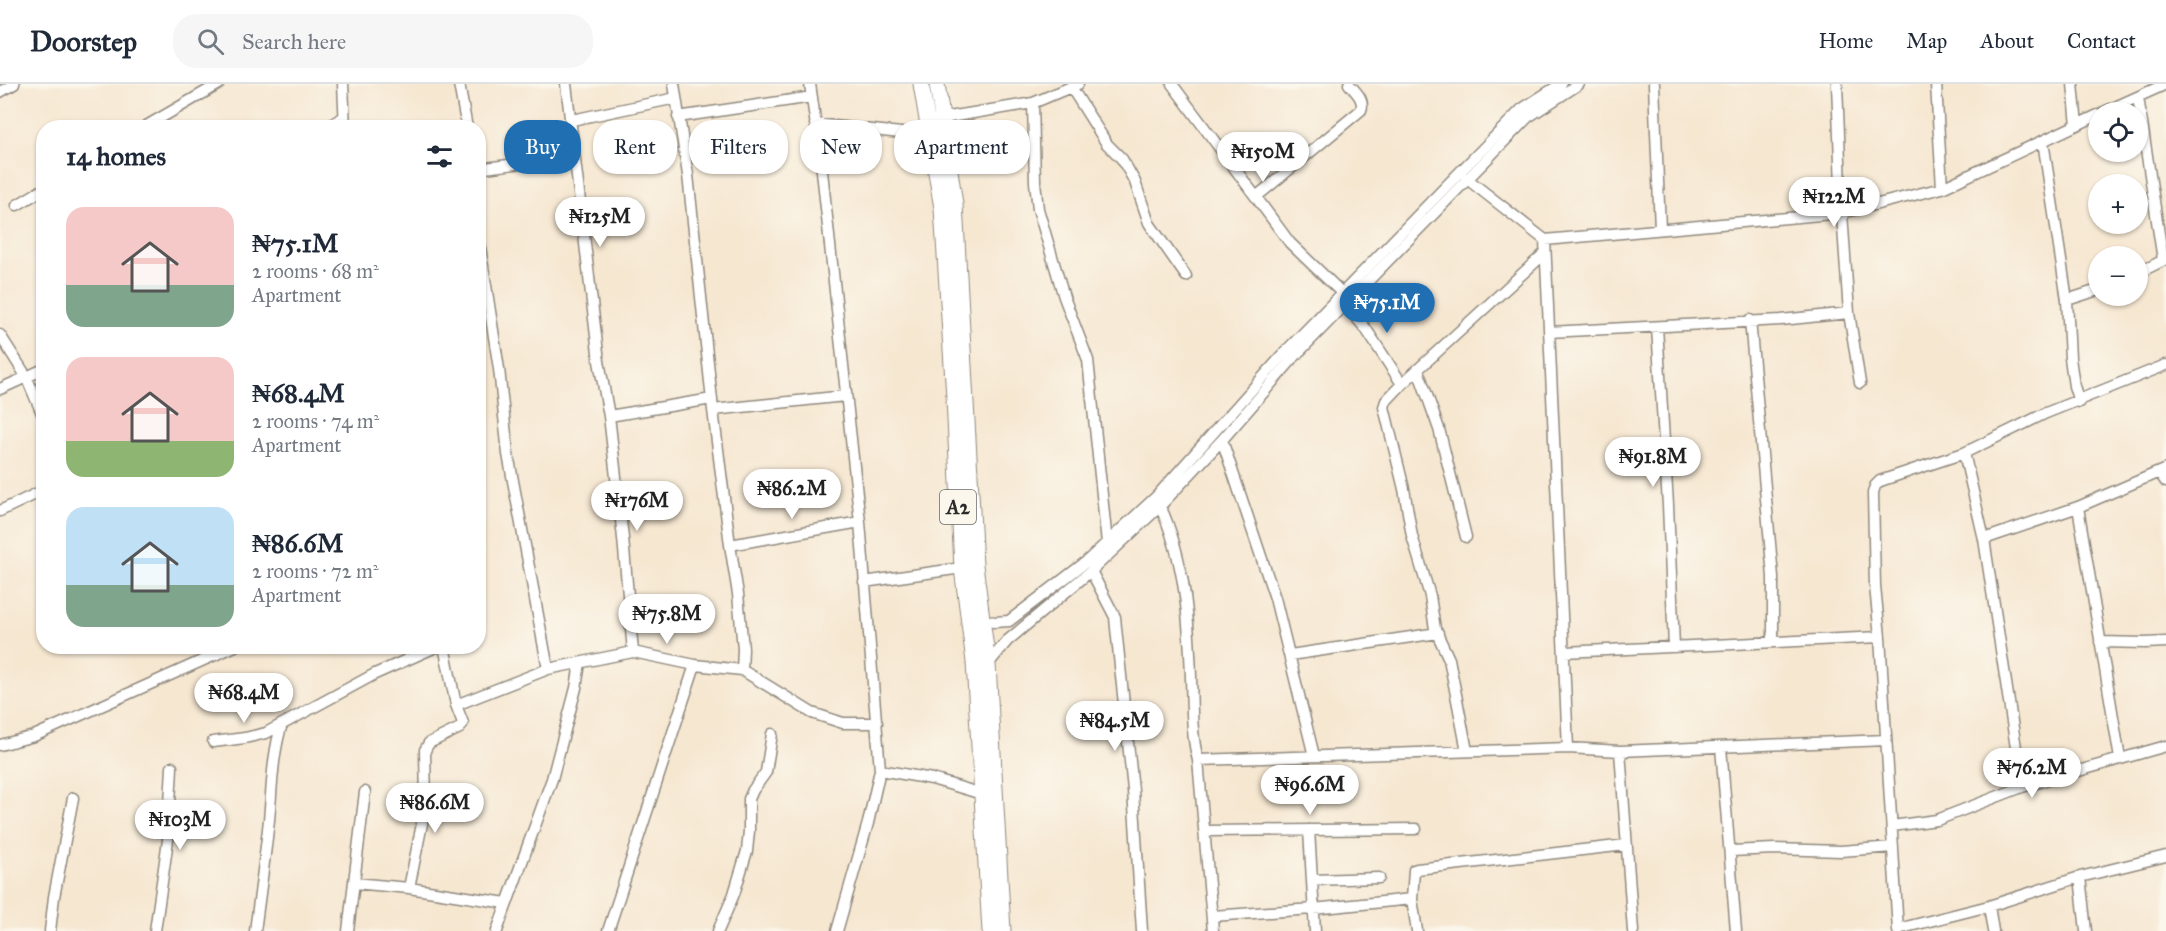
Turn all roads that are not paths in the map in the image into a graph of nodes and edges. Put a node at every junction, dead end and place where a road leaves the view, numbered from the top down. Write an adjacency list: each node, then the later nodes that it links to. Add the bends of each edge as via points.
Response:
1 (14, 84): 20 (street)
2 (219, 84): 28 (street)
3 (343, 84): 29 (street)
4 (459, 84): 30 (street)
5 (566, 84): 31 (street)
6 (674, 84): 23 (street)
7 (810, 84): 21 (street)
8 (921, 84): 33 (highway, A2)
9 (937, 84): 27 (highway, A2)
10 (1172, 84): 45 (street)
11 (1562, 84): 56 (street, via 1522,109)
12 (1579, 84): 42 (street, via 1528,117)
13 (1654, 84): 48 (street)
14 (1838, 84): 47 (street)
15 (1936, 84): 43 (street)
16 (2073, 84): 35 (street)
17 (2165, 84): 22 (street)
18 (1075, 86): 25 (street); 53 (street, via 1107,144 1122,159 1135,182 1149,223)
19 (1355, 86): 45 (street, via 1363,105 1361,110)
20 (0, 92)
21 (812, 97): 26 (street); 32 (street)
22 (2138, 97): 24 (street); 51 (street)
23 (676, 98): 26 (street); 31 (street)
24 (2127, 102)
25 (1033, 103): 27 (street); 87 (street, via 1038,209 1088,360)
26 (678, 117): 73 (street, via 688,175)
27 (943, 118): 33 (street); 78 (highway, A2, via 955,204)
28 (157, 120)
29 (344, 120)
30 (466, 120)
31 (572, 120)
32 (815, 120)
33 (926, 120)
34 (2088, 120): 35 (street)
35 (2077, 125): 36 (street)
36 (2043, 141): 43 (street); 57 (street)
37 (504, 166): 38 (street)
38 (486, 169)
39 (576, 174): 74 (street)
40 (822, 174): 70 (street)
41 (936, 174): 78 (highway, A2)
42 (1466, 178): 49 (street); 56 (street)
43 (1942, 188): 47 (street)
44 (36, 194): 46 (street)
45 (1256, 197): 56 (street, via 1290,243)
46 (17, 205)
47 (1842, 213): 48 (street); 58 (street)
48 (1660, 229): 49 (street)
49 (1545, 240): 50 (street)
50 (1545, 253): 61 (street); 64 (street)
51 (2165, 260): 52 (street)
52 (2148, 268)
53 (1186, 276)
54 (2088, 293): 57 (street)
55 (486, 294): 108 (street, via 508,454)
56 (1343, 298): 68 (street); 75 (street); 87 (street, via 1289,348 1156,497)
57 (2067, 300): 72 (street, via 2070,358)
58 (1849, 314): 59 (street); 67 (street)
59 (1750, 320): 60 (street); 95 (street, via 1773,577)
60 (1657, 327): 61 (street); 98 (street)
61 (1549, 332): 100 (street)
62 (0, 335): 66 (street)
63 (2166, 365): 72 (street)
64 (1418, 370): 68 (street); 85 (street, via 1439,429)
65 (36, 372): 66 (street)
66 (27, 376): 69 (street); 71 (street)
67 (1860, 383)
68 (1402, 384): 93 (street, via 1384,407)
69 (0, 389)
70 (845, 396): 73 (street); 84 (street)
71 (36, 398)
72 (2079, 402): 76 (street, via 2046,413)
73 (712, 405): 74 (street); 88 (street)
74 (609, 416): 99 (street)
75 (1222, 440): 81 (street); 104 (street)
76 (1964, 453): 86 (street); 94 (street, via 1875,486 1875,586)
77 (2163, 470): 79 (street); 82 (street)
78 (963, 472): 89 (highway, A2); 92 (highway, A2)
79 (2166, 482)
80 (36, 494): 83 (street)
81 (1160, 506): 90 (street); 124 (street, via 1183,581)
82 (2078, 507): 86 (street); 96 (street)
83 (0, 511)
84 (860, 522): 88 (street); 91 (street)
85 (1466, 537)
86 (1984, 539): 127 (street)
87 (1107, 543): 92 (street, via 1009,621)
88 (730, 545): 109 (street, via 738,594)
89 (962, 568): 91 (street); 129 (highway, A2, via 974,662)
90 (1091, 572): 106 (street, via 1007,641); 160 (street, via 1115,617 1133,790)
91 (864, 582): 111 (street)
92 (984, 621): 106 (highway, A2)
93 (1438, 633): 104 (street); 120 (street, via 1449,659)
94 (1880, 637): 95 (street); 114 (street)
95 (1773, 642): 98 (street)
96 (2100, 642): 97 (street); 123 (street)
97 (2166, 642)
98 (1674, 647): 100 (street)
99 (633, 652): 105 (street); 107 (street)
100 (1564, 652): 119 (street)
101 (217, 654): 116 (street, via 44,732)
102 (420, 654): 112 (street)
103 (446, 654): 110 (street)
104 (1290, 655): 122 (street)
105 (580, 663): 108 (street); 145 (street, via 552,779)
106 (988, 664): 159 (highway, A2)
107 (695, 665): 109 (street); 155 (street)
108 (548, 669): 110 (street)
109 (742, 670): 111 (street, via 812,713 843,723)
110 (456, 705): 143 (street, via 463,723 460,728 429,743 425,750 426,804)
111 (877, 723): 126 (street)
112 (282, 724): 115 (street, via 266,733); 152 (street, via 273,769)
113 (772, 734): 156 (street, via 766,772 749,799 747,851)
114 (1886, 740): 118 (street); 131 (street)
115 (213, 742)
116 (0, 745)
117 (2166, 746): 123 (street)
118 (1721, 747): 121 (street); 137 (street)
119 (1568, 748): 120 (street); 121 (street)
120 (1467, 751): 122 (street)
121 (1620, 751): 135 (street)
122 (1314, 756): 124 (street)
123 (2120, 759): 127 (street)
124 (1198, 760): 134 (street)
125 (172, 767): 151 (street, via 168,840)
126 (880, 770): 129 (street, via 932,779); 157 (street)
127 (2022, 787): 131 (street, via 1937,820)
128 (365, 792): 142 (street)
129 (982, 794): 158 (highway, A2)
130 (73, 798): 150 (street)
131 (1892, 826): 136 (street)
132 (1416, 829): 133 (street)
133 (1309, 830): 134 (street); 141 (street)
134 (1205, 831): 148 (street)
135 (1626, 845): 144 (street, via 1417,869); 164 (street)
136 (1893, 847): 137 (street, via 1842,852); 149 (street)
137 (1731, 851): 165 (street)
138 (2166, 856): 139 (street)
139 (2080, 877): 146 (street); 167 (street)
140 (1379, 878): 141 (street)
141 (1312, 880): 147 (street)
142 (354, 883): 143 (street); 153 (street)
143 (409, 888): 145 (street)
144 (1412, 898): 147 (street); 163 (street)
145 (506, 903): 154 (street)
146 (1989, 906): 149 (street); 166 (street)
147 (1313, 909): 148 (street); 162 (street)
148 (1212, 916): 161 (street)
149 (1898, 930)
150 (50, 931)
151 (155, 931)
152 (255, 931)
153 (348, 931)
154 (497, 931)
155 (608, 931)
156 (718, 931)
157 (837, 931)
158 (990, 931)
159 (1003, 931)
160 (1142, 931)
161 (1213, 931)
162 (1315, 931)
163 (1417, 931)
164 (1633, 931)
165 (1736, 931)
166 (1993, 931)
167 (2086, 931)

